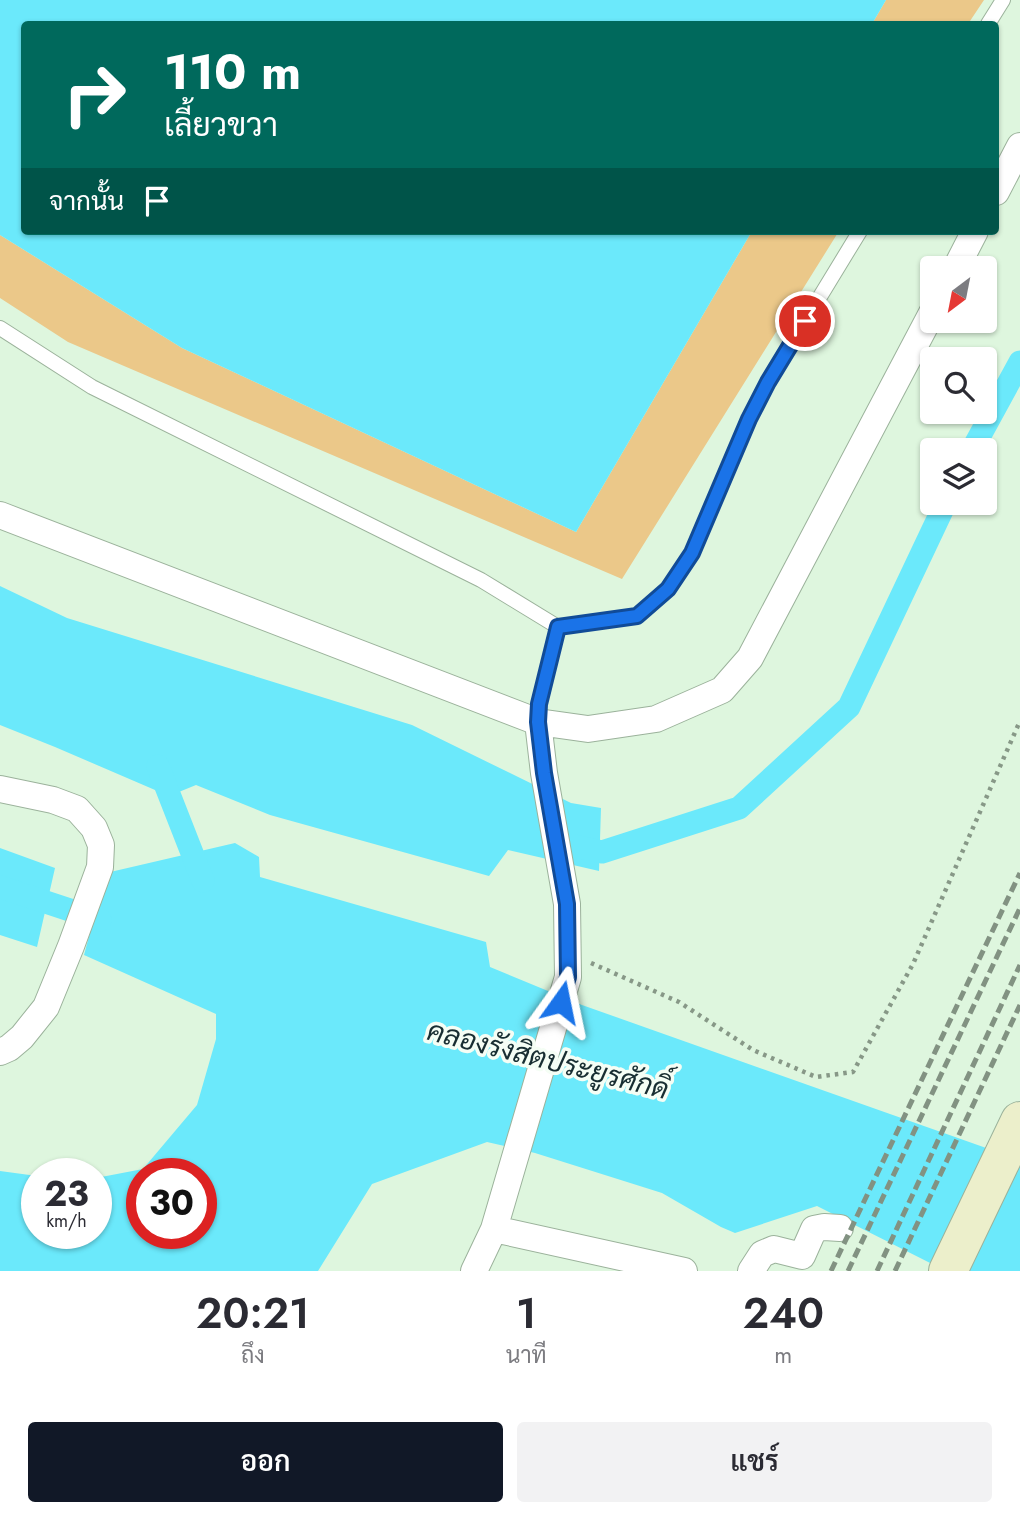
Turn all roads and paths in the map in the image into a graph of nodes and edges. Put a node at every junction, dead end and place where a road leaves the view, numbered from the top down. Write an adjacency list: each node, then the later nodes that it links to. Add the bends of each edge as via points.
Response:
1 (1003, 0): 2 (lane)
2 (990, 21)
3 (1020, 146): 4 (street)
4 (999, 186)
5 (858, 235): 11 (lane, via 768,382 692,553 668,589 637,616)
6 (973, 235): 7 (street)
7 (962, 256)
8 (0, 328): 11 (lane, via 92,387 481,580)
9 (921, 333): 13 (street, via 750,658 722,690 656,719 588,729)
10 (0, 515): 13 (street)
11 (558, 627): 13 (lane)
12 (1020, 721): 15 (path, via 913,964 853,1072 816,1077 752,1050 678,1002 613,974)
13 (538, 722): 15 (street, via 567,904)
14 (0, 789): 16 (street, via 77,809 94,828 101,845 100,867 46,1007 22,1037)
15 (568, 964): 19 (street)
16 (0, 1052)
17 (1020, 1121): 23 (main road)
18 (840, 1228): 22 (street, via 814,1229 802,1256 774,1249 762,1254)
19 (494, 1229): 20 (street); 21 (street)
20 (474, 1271)
21 (684, 1271)
22 (751, 1271)
23 (948, 1271)

